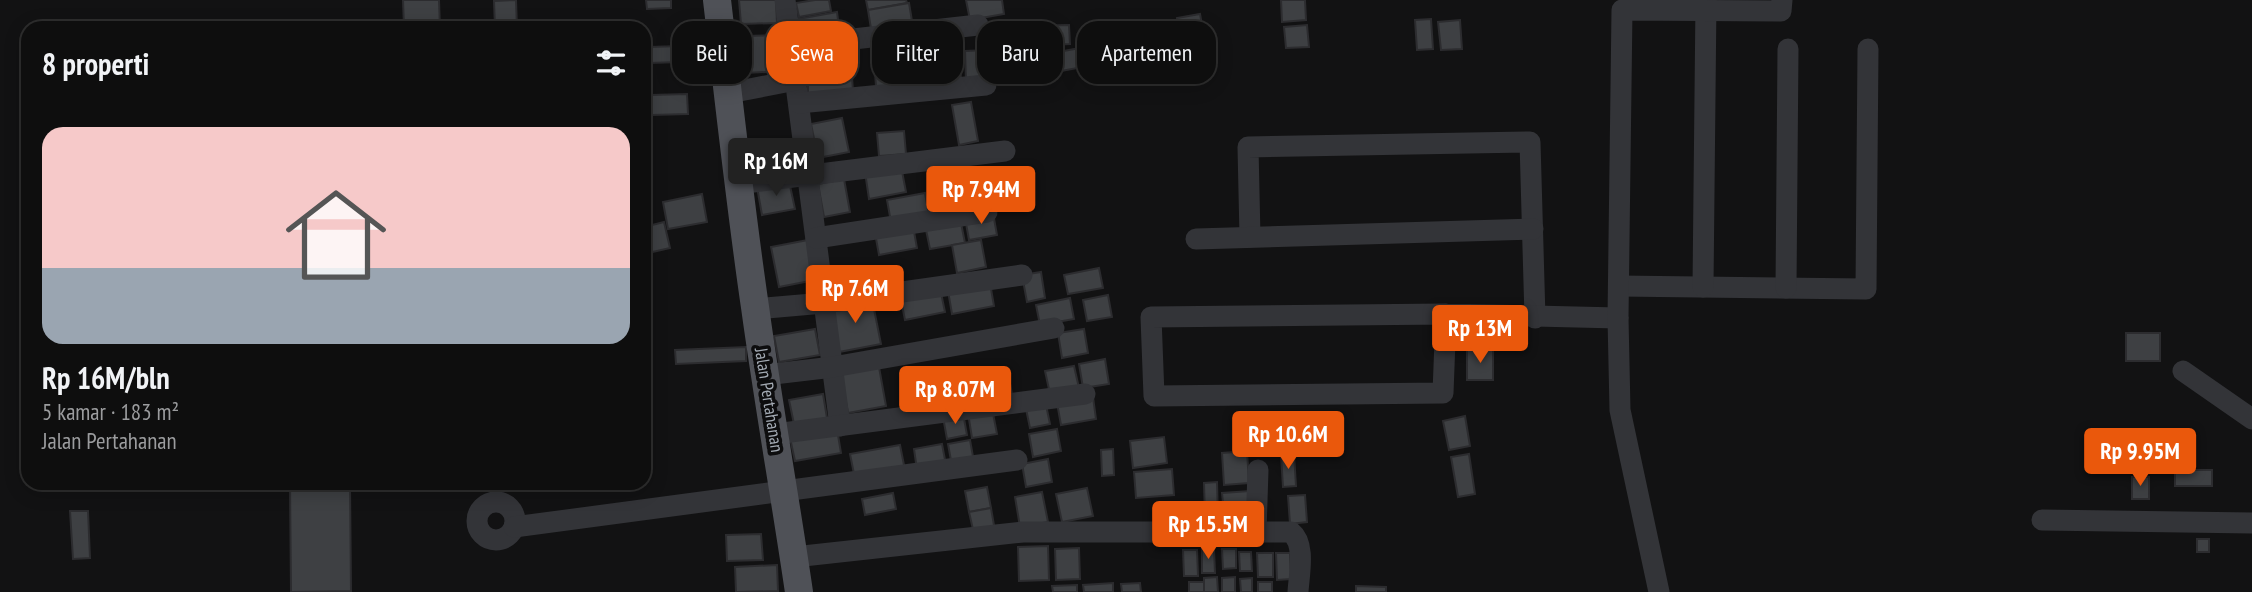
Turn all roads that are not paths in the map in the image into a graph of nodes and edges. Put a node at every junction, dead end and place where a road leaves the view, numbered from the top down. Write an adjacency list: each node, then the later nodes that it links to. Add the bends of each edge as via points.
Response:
1 (717, 0): 13 (main road, Jalan Pertahanan)
2 (785, 0): 5 (street)
3 (1782, 0): 4 (street, via 1781,11)
4 (1706, 5): 24 (street, via 1622,10); 25 (street)
5 (788, 21)
6 (977, 25): 7 (street)
7 (858, 38)
8 (1788, 49): 26 (street)
9 (1868, 49): 26 (street, via 1866,289)
10 (775, 84): 13 (street)
11 (797, 84): 14 (street)
12 (986, 85): 14 (street)
13 (729, 93): 17 (main road, Jalan Pertahanan)
14 (799, 103): 16 (street)
15 (1005, 151): 16 (street)
16 (808, 176): 17 (street); 21 (street)
17 (738, 184): 28 (main road, Jalan Pertahanan)
18 (988, 212): 21 (street)
19 (1533, 229): 20 (street); 20 (street, via 1530,142 1248,147); 30 (street)
20 (1250, 237): 22 (street)
21 (816, 238): 27 (street)
22 (1196, 239)
23 (1022, 275): 27 (street)
24 (1619, 286): 25 (street); 31 (street)
25 (1703, 287): 26 (street)
26 (1786, 288)
27 (824, 303): 28 (street); 33 (street)
28 (755, 309): 35 (main road, Jalan Pertahanan)
29 (1446, 314): 29 (street, via 1151,317 1154,396 1443,393); 30 (street)
30 (1535, 318): 31 (street)
31 (1618, 318): 51 (street, via 1620,410)
32 (1054, 328): 33 (street)
33 (833, 366): 35 (street); 38 (street)
34 (2183, 371): 37 (street)
35 (765, 375): 39 (main road, Jalan Pertahanan)
36 (1085, 394): 38 (street)
37 (2252, 419)
38 (840, 426): 39 (street)
39 (775, 434): 43 (main road, Jalan Pertahanan)
40 (1017, 460): 43 (street)
41 (1258, 470): 47 (street)
42 (495, 492): 46 (street, via 509,507); 46 (street, via 482,508 479,529 497,540)
43 (783, 492): 46 (street); 48 (main road, Jalan Pertahanan)
44 (2042, 520): 45 (street)
45 (2252, 523)
46 (514, 527)
47 (1256, 532): 48 (street, via 1023,532); 50 (street, via 1291,532 1297,537)
48 (794, 557): 49 (main road, Jalan Pertahanan)
49 (799, 592)
50 (1298, 592)
51 (1659, 592)

